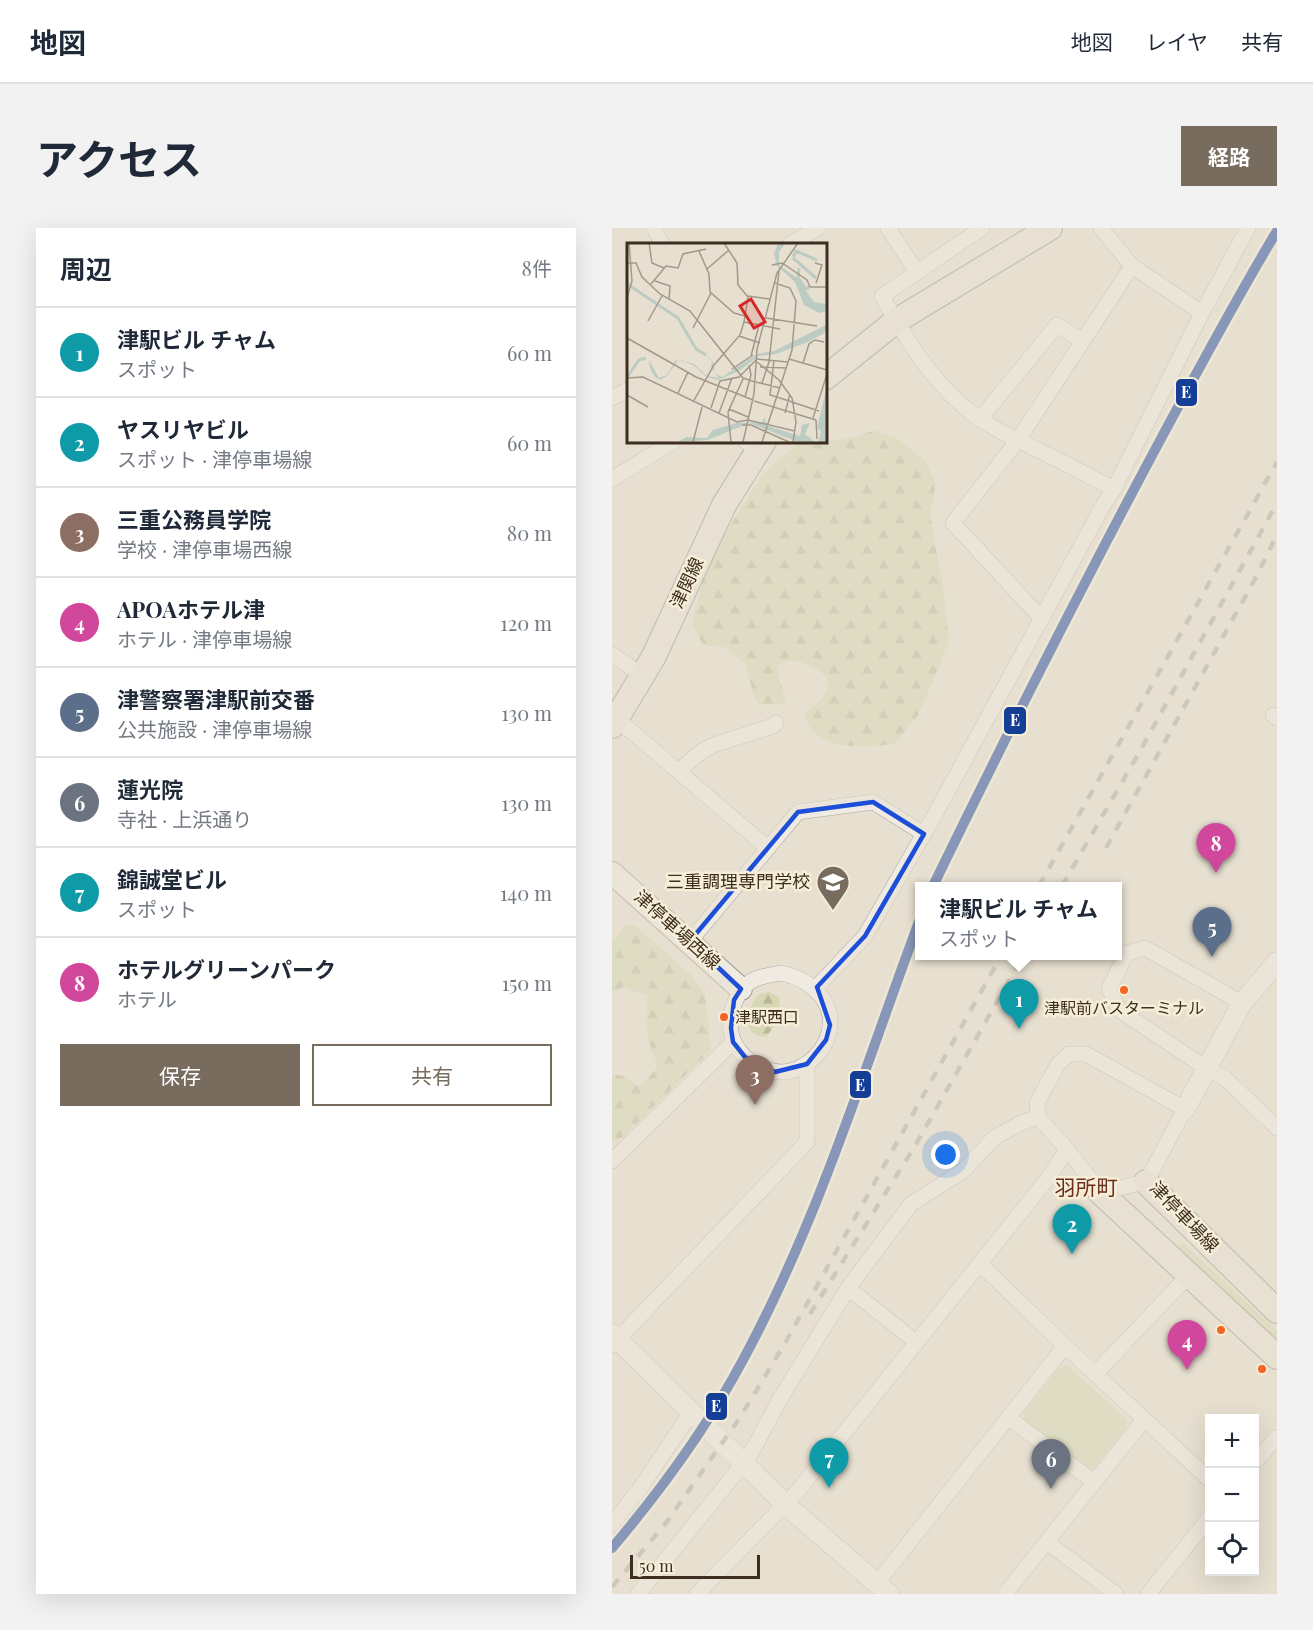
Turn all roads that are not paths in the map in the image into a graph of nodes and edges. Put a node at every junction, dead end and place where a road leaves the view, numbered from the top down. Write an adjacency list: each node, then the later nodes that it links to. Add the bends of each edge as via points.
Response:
1 (654, 228): 8 (street)
2 (818, 228): 9 (street)
3 (888, 228): 11 (street)
4 (982, 228): 11 (street)
5 (1050, 228): 13 (main road)
6 (1101, 228): 10 (street)
7 (1248, 228): 12 (street)
8 (662, 243)
9 (792, 243)
10 (1132, 266): 12 (street); 14 (street)
11 (917, 272): 13 (street, via 882,296)
12 (1202, 314): 23 (street)
13 (896, 321): 15 (main road); 18 (street, via 946,391)
14 (1083, 341): 18 (street, via 1057,325); 19 (street)
15 (826, 377)
16 (627, 390): 17 (street)
17 (612, 398)
18 (980, 419): 19 (street)
19 (1018, 440): 23 (street); 24 (street, via 953,523)
20 (672, 442): 22 (street)
21 (755, 443): 26 (main road, 津関線)
22 (612, 479)
23 (1114, 489): 24 (street)
24 (1042, 619): 30 (street)
25 (612, 654): 26 (street)
26 (643, 676): 27 (main road, 津関線)
27 (615, 722): 29 (street)
28 (776, 723): 29 (street, via 702,751)
29 (678, 771): 31 (street)
30 (924, 834): 31 (street, via 873,802 798,812); 36 (street, via 865,936)
31 (768, 848): 33 (street)
32 (612, 873): 33 (main road, 津停車場西線)
33 (690, 941): 35 (main road, 津停車場西線)
34 (1277, 962): 37 (street)
35 (741, 988): 36 (street, via 780,973 796,976); 38 (street, via 732,1011)
36 (815, 989): 39 (street, via 828,1009 830,1025 819,1054)
37 (1242, 1003): 40 (street); 40 (street, via 1145,948 1127,953 1109,989 1119,1010)
38 (733, 1042): 39 (street, via 759,1067 775,1072); 45 (street)
39 (807, 1064): 52 (street, via 807,1142)
40 (1206, 1068): 41 (street); 43 (street, via 1225,1078)
41 (1185, 1109): 42 (street, via 1086,1054 1069,1054 1058,1065 1037,1103); 46 (street, 津停車場線)
42 (1038, 1117): 44 (street); 50 (street, via 995,1137 963,1171 911,1204)
43 (1277, 1128)
44 (1066, 1149): 47 (street); 48 (street)
45 (612, 1161)
46 (1146, 1182): 47 (street); 51 (main road, 津停車場線)
47 (1100, 1192): 49 (main road, 津停車場線)
48 (981, 1264): 53 (street); 54 (street)
49 (1189, 1275): 55 (main road, 津停車場線); 56 (street)
50 (848, 1288): 53 (street); 62 (street)
51 (1277, 1311)
52 (614, 1339): 57 (street)
53 (916, 1342): 65 (street)
54 (1065, 1346): 56 (street); 58 (street)
55 (1277, 1357)
56 (1095, 1374): 59 (street)
57 (692, 1411): 62 (street); 67 (street)
58 (1009, 1418): 64 (street); 69 (street)
59 (1144, 1420): 63 (street); 64 (street)
60 (1277, 1437): 61 (street)
61 (1259, 1457)
62 (743, 1464): 65 (street); 71 (street)
63 (1205, 1476)
64 (1093, 1481): 68 (street)
65 (786, 1505): 69 (street); 70 (street)
66 (1206, 1522): 74 (street)
67 (612, 1524)
68 (1047, 1542): 72 (street); 73 (street)
69 (883, 1588)
70 (701, 1593)
71 (638, 1594)
72 (1005, 1594)
73 (1116, 1594)
74 (1148, 1594)

